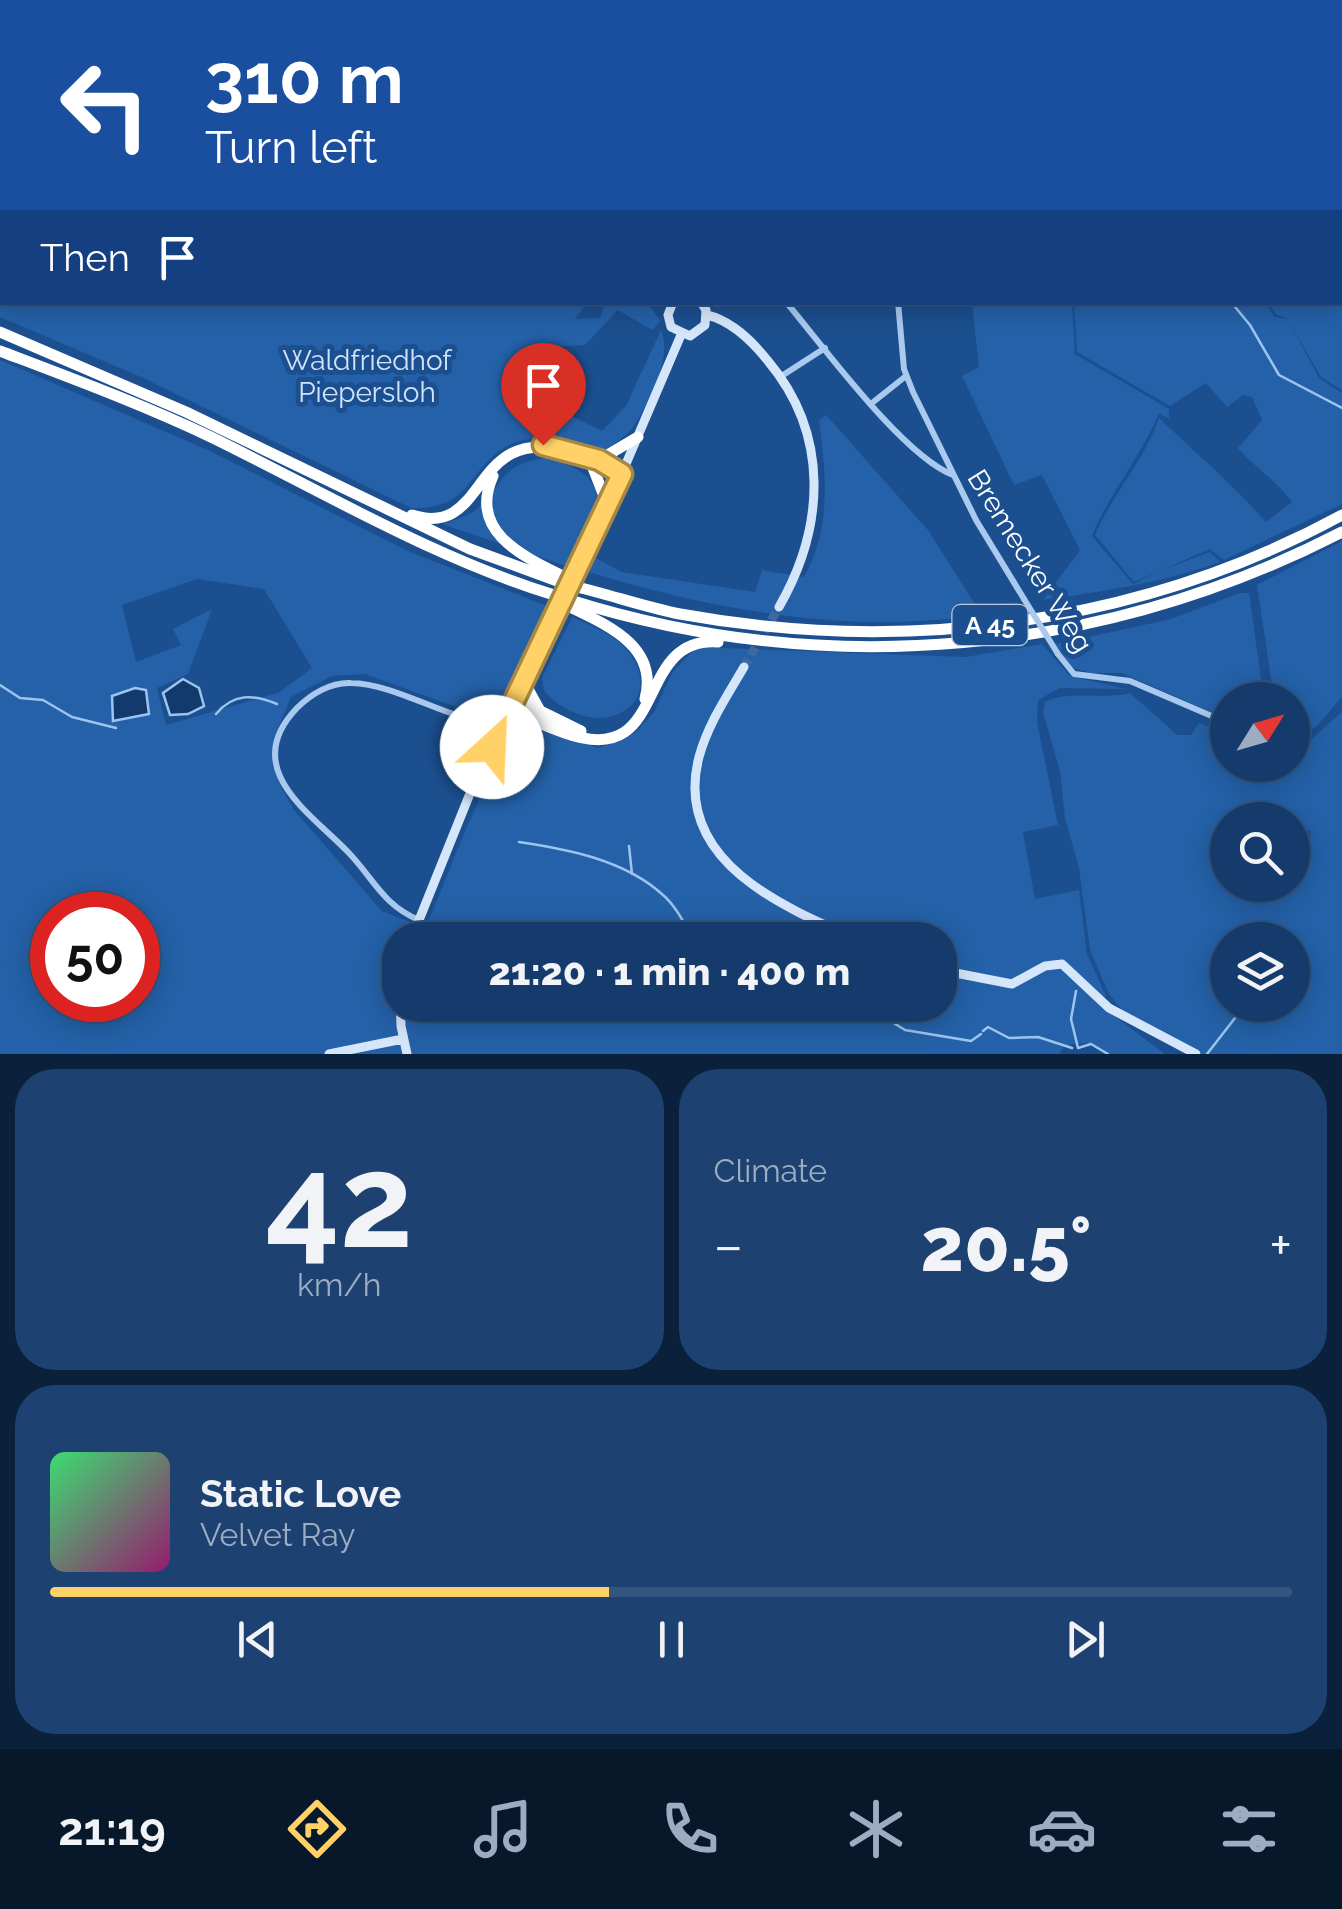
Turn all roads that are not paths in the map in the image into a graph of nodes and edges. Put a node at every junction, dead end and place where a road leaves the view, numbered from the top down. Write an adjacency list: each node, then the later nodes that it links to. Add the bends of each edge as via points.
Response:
1 (669, 305): 7 (main road, via 668,322)
2 (703, 305): 5 (main road)
3 (788, 305): 8 (street, Bremecker Weg)
4 (898, 305): 10 (street)
5 (707, 315): 7 (main road, via 698,333); 11 (main road, via 742,334)
6 (0, 332): 17 (highway)
7 (681, 335): 13 (main road)
8 (824, 348): 11 (street); 12 (street, Bremecker Weg)
9 (0, 350): 22 (highway, A 45, bridge, via 211,437 333,502)
10 (906, 376): 12 (street); 16 (street)
11 (780, 377): 23 (main road, via 805,426 816,500 804,559)
12 (872, 403): 16 (street, Bremecker Weg)
13 (638, 438): 14 (highway); 15 (main road)
14 (596, 464): 15 (highway); 17 (highway, via 543,445 512,451 464,505 440,518); 18 (highway); 21 (highway, via 524,453 502,465 488,490 486,510 499,537)
15 (622, 474): 18 (main road)
16 (953, 475): 28 (street, Bremecker Weg, bridge, via 1074,674 1130,680)
17 (370, 501): 21 (highway, via 470,548)
18 (608, 506): 26 (main road)
19 (1342, 515): 21 (highway, A 45, bridge, via 1195,581 1085,612 911,632 780,627 679,614)
20 (1342, 532): 24 (highway, A 45, via 1199,594 1092,624 985,642 860,648)
21 (562, 579)
22 (569, 603): 24 (highway, A 45); 29 (highway, via 632,645 646,666 646,695 634,718 603,733)
23 (780, 607)
24 (767, 643): 29 (highway, via 708,642 680,649 644,716 616,736 586,739)
25 (744, 668): 33 (main road, via 698,762 696,793 707,836 752,886)
26 (526, 674): 27 (main road); 29 (highway)
27 (512, 702): 29 (highway); 31 (main road)
28 (1210, 715)
29 (541, 718): 31 (highway)
30 (468, 720): 32 (street, via 348,682 316,692 296,709 278,744 290,799 348,852 390,906)
31 (492, 747): 32 (main road)
32 (419, 920)
33 (824, 922)
34 (957, 973): 39 (main road, via 1012,984 1062,964 1110,1008)
35 (401, 1022): 36 (main road)
36 (402, 1038): 37 (main road); 38 (main road)
37 (329, 1054)
38 (407, 1054)
39 (1196, 1054)

